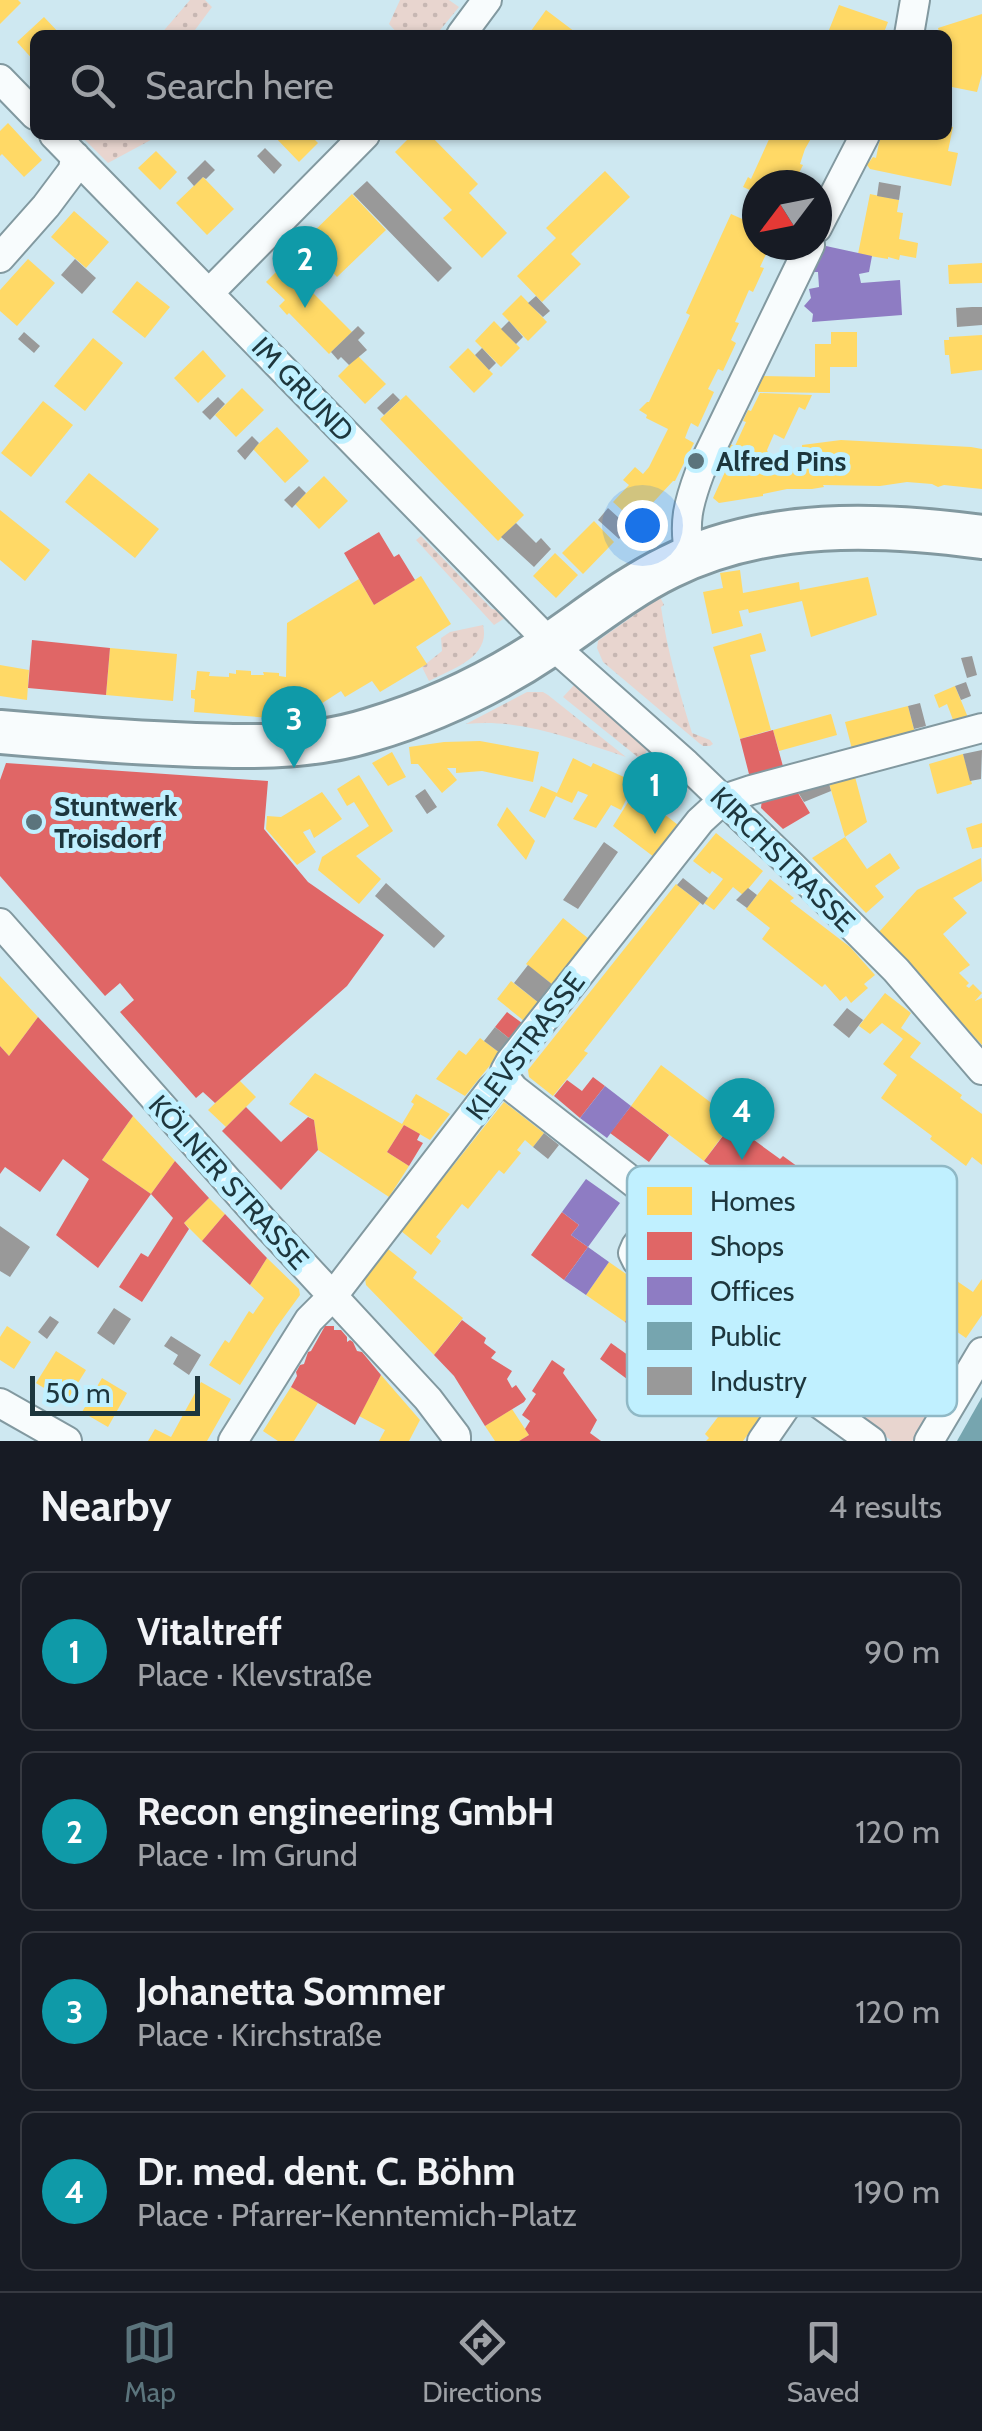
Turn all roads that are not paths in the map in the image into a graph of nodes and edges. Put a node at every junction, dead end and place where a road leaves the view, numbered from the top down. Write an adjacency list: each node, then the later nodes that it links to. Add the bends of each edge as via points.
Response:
1 (487, 0): 3 (street)
2 (914, 0): 4 (street)
3 (465, 30)
4 (910, 30)
5 (0, 79): 6 (street)
6 (30, 110)
7 (59, 140): 10 (street, IM GRUND)
8 (360, 140): 14 (street)
9 (862, 140): 11 (street)
10 (74, 156): 12 (street, via 73,170); 14 (street, IM GRUND)
11 (832, 199)
12 (0, 258)
13 (803, 260): 16 (street, via 700,472 685,526)
14 (209, 293): 17 (street, IM GRUND)
15 (982, 537): 16 (main road, via 842,528 768,536)
16 (690, 558): 17 (main road)
17 (551, 644): 19 (main road, via 460,698 368,731 306,744 230,747); 20 (street, KIRCHSTRASSE)
18 (982, 728): 20 (street)
19 (0, 732)
20 (724, 800): 22 (street, KIRCHSTRASSE, via 896,970); 23 (street, KLEVSTRASSE, via 700,821 557,1002)
21 (0, 923): 25 (street, KÖLNER STRASSE)
22 (982, 1070)
23 (505, 1078): 24 (street); 25 (street, KLEVSTRASSE)
24 (627, 1177)
25 (332, 1297): 32 (street, KÖLNER STRASSE); 34 (street, KLEVSTRASSE, via 310,1320)
26 (982, 1352): 27 (street)
27 (957, 1393)
28 (0, 1403): 33 (street)
29 (780, 1416): 35 (street)
30 (839, 1416): 36 (street)
31 (943, 1416): 37 (street)
32 (460, 1439)
33 (67, 1441)
34 (233, 1441)
35 (762, 1441)
36 (871, 1441)
37 (928, 1441)

